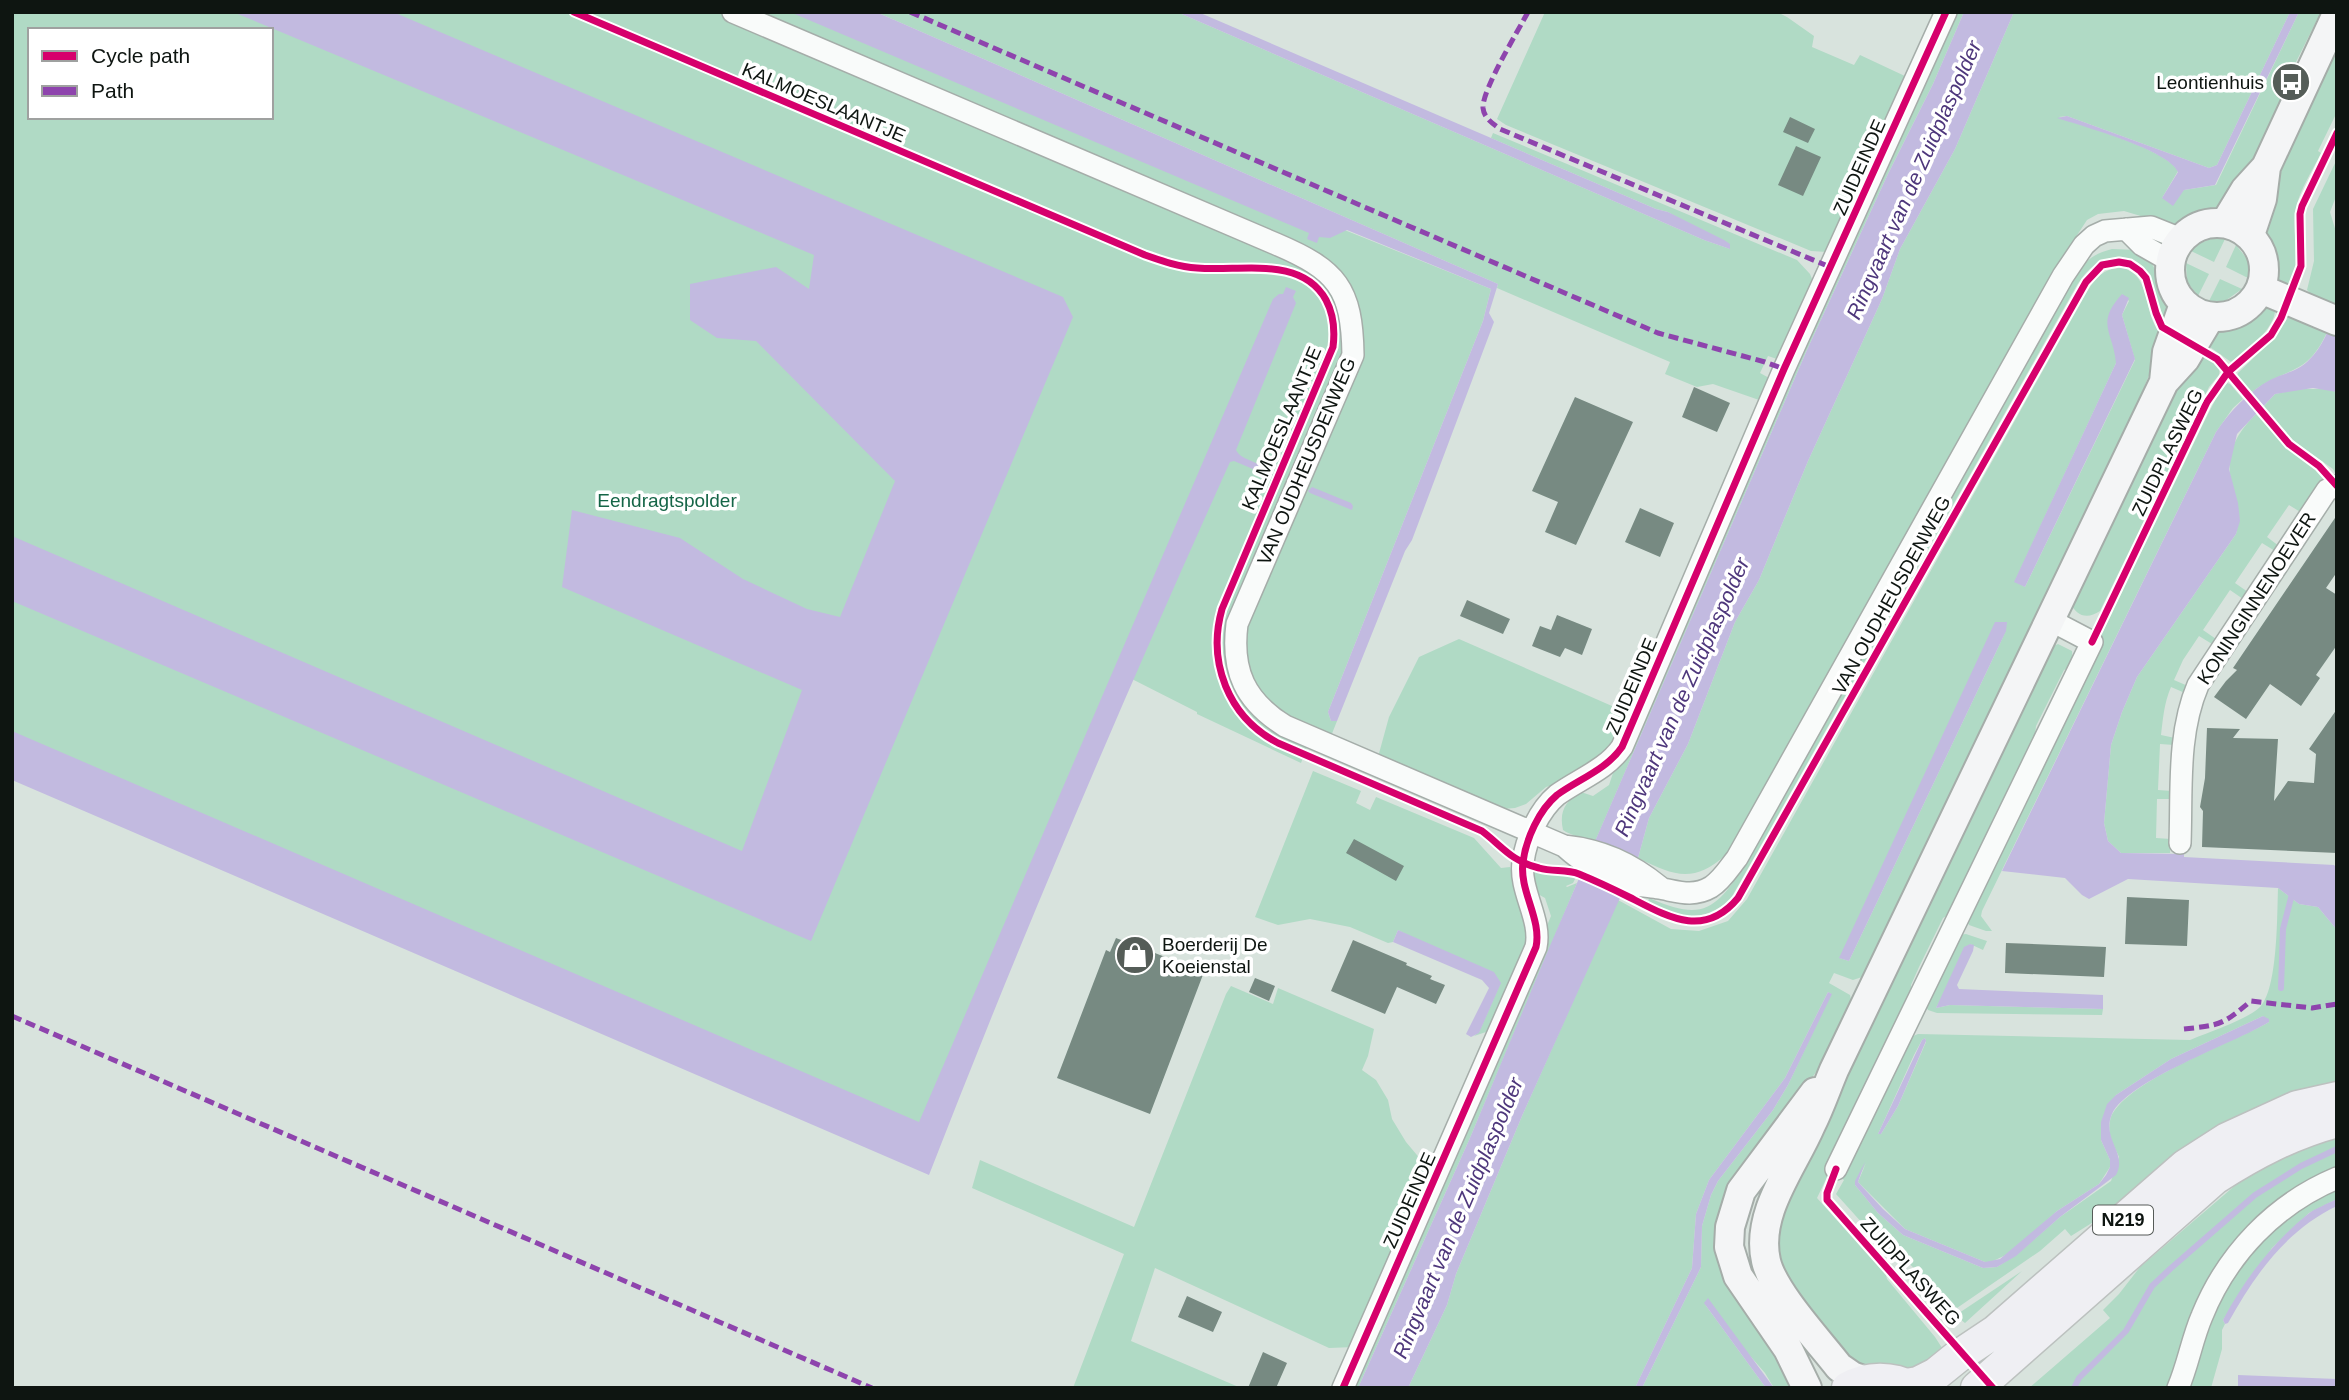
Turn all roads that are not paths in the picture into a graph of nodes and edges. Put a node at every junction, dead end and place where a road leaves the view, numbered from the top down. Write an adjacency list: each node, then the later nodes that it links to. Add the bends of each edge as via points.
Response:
1 (733, 12): 13 (street, VAN OUDHEUSDENWEG, via 1304,256 1334,279 1350,310 1353,355 1237,624 1238,668 1253,700 1285,726)
2 (1946, 12): 13 (street, ZUIDEINDE, via 1784,369 1622,747 1614,760 1552,800)
3 (2337, 14): 4 (main road, via 2266,166 2245,190)
4 (2237, 229): 5 (main road, via 2213,222 2201,225); 6 (main road, via 2259,246 2265,275)
5 (2176, 250): 7 (main road, via 2172,284); 13 (street, VAN OUDHEUSDENWEG, via 2151,227 2116,229 2094,236 2084,245 1722,878 1710,888 1672,892)
6 (2261, 289): 8 (main road, via 2240,312); 9 (main road)
7 (2184, 304): 8 (main road); 10 (main road, ZUIDPLASWEG, via 2167,352)
8 (2210, 317): 10 (main road, ZUIDPLASWEG, via 2185,359)
9 (2331, 318)
10 (2164, 382): 12 (main road, ZUIDPLASWEG)
11 (2337, 486): 14 (street, KONINGINNENOEVER, via 2327,491 2190,703 2184,732)
12 (2050, 620): 15 (main road, ZUIDPLASWEG); 18 (street, via 2092,642)
13 (1532, 832): 24 (street, ZUIDEINDE, via 1523,862 1523,882 1536,929 1536,947)
14 (2180, 843)
15 (1834, 1070): 21 (main road, ZUIDPLASWEG, via 1741,1191 1730,1227 1729,1247 1738,1276); 22 (main road, ZUIDPLASWEG, via 1777,1194 1764,1242 1766,1263 1794,1309)
16 (2337, 1098): 20 (main road, N219, via 2297,1107 2227,1139 2185,1166)
17 (2337, 1121): 20 (main road, N219, via 2303,1130 2215,1178)
18 (1836, 1169)
19 (2337, 1178): 30 (street, via 2273,1216 2234,1258 2201,1318)
20 (2006, 1342): 23 (main road, N219, via 1957,1357 1936,1374); 27 (main road, N219, via 1965,1366); 28 (main road, N219); 29 (main road, N219, via 2008,1369)
21 (1788, 1349): 25 (main road, ZUIDPLASWEG); 26 (main road, ZUIDPLASWEG)
22 (1857, 1384): 23 (main road, N219, via 1886,1380)
23 (1909, 1386)
24 (1343, 1388)
25 (1807, 1388)
26 (1824, 1388)
27 (1940, 1388)
28 (1977, 1388)
29 (1993, 1388)
30 (2178, 1388)

